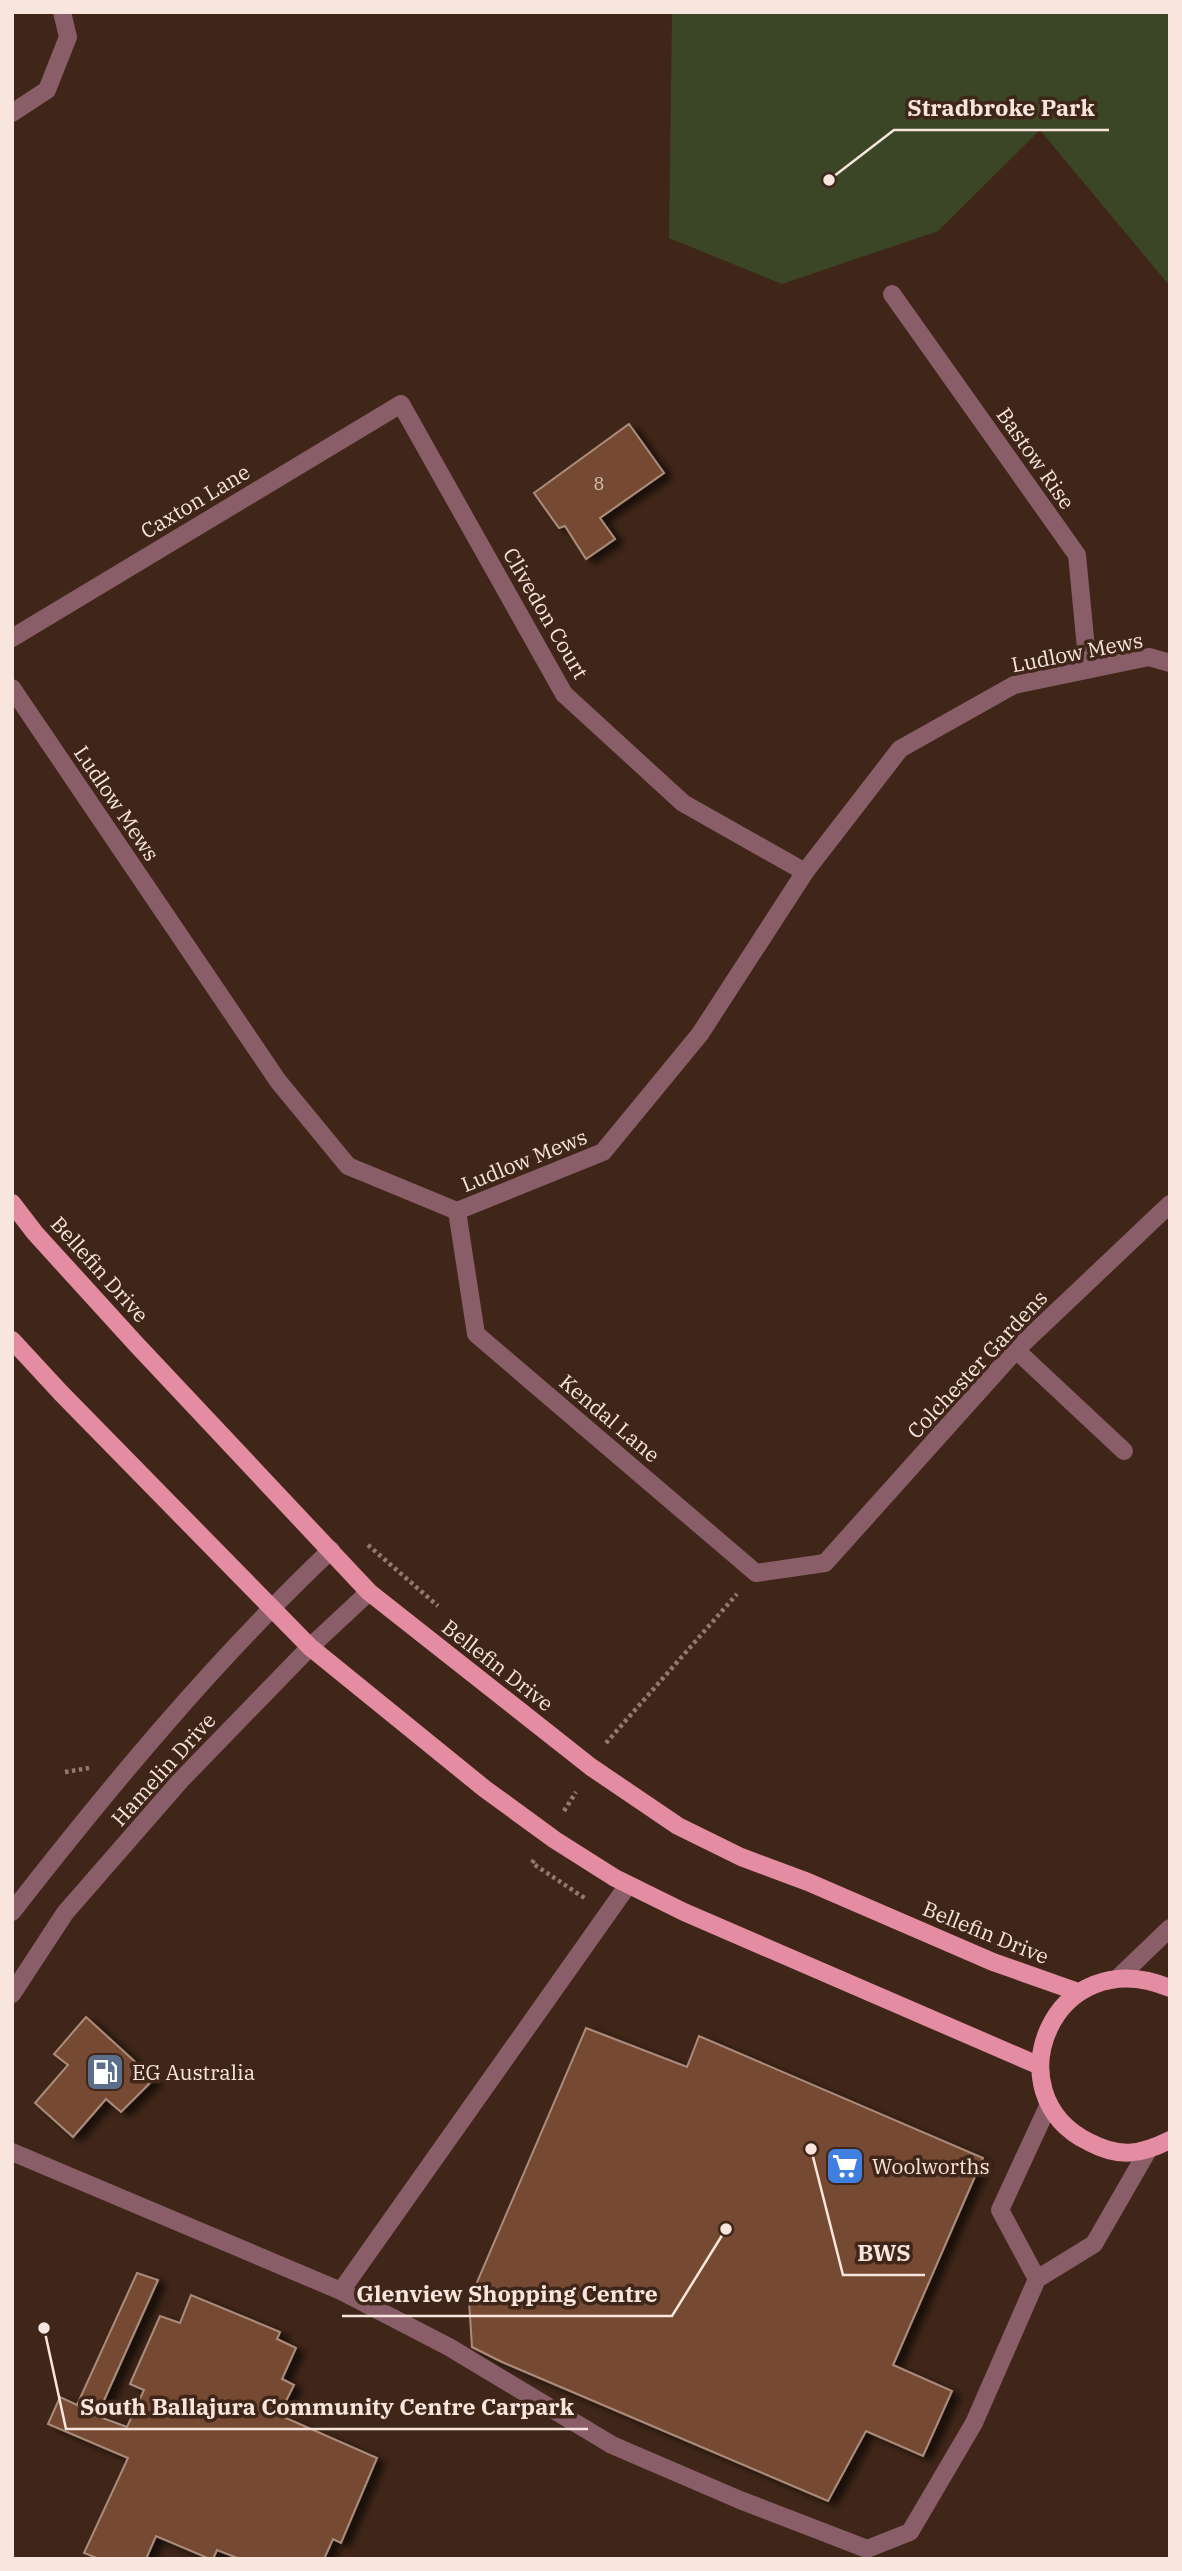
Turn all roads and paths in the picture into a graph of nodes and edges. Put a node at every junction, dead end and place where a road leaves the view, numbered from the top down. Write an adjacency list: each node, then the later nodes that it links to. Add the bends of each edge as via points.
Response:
1 (62, 12): 2 (street, via 68,37 47,90)
2 (12, 113)
3 (892, 293): 7 (street, Bastow Rise, via 1077,555)
4 (401, 404): 5 (street, Caxton Lane); 9 (street, Clivedon Court, via 564,694 683,803)
5 (12, 638)
6 (1170, 663): 7 (street, Ludlow Mews, via 1149,657)
7 (1088, 669): 9 (street, Ludlow Mews, via 1014,685 900,749)
8 (12, 688): 12 (street, Ludlow Mews, via 278,1081 348,1166)
9 (805, 872): 12 (street, Ludlow Mews, via 700,1034 603,1152)
10 (12, 1203): 17 (main road, Bellefin Drive, via 136,1344)
11 (1170, 1205): 14 (street, Colchester Gardens)
12 (457, 1211): 18 (street, Kendal Lane, via 476,1334)
13 (12, 1340): 20 (main road)
14 (1016, 1350): 15 (street); 18 (street, Colchester Gardens, via 825,1563)
15 (1124, 1451)
16 (365, 1542): 21 (path)
17 (331, 1550): 19 (main road, Bellefin Drive); 20 (street, Hamelin Drive)
18 (756, 1573): 23 (path, via 602,1747)
19 (369, 1592): 22 (street, Hamelin Drive); 23 (main road, Bellefin Drive)
20 (271, 1606): 22 (main road); 26 (street, Hamelin Drive, via 96,1805)
21 (438, 1606)
22 (310, 1647): 25 (main road, via 548,1836); 32 (street, Hamelin Drive, via 180,1781 65,1913)
23 (591, 1767): 31 (main road, Bellefin Drive, via 678,1826 741,1857 993,1962)
24 (532, 1863): 27 (path)
25 (628, 1885): 27 (street); 33 (main road)
26 (12, 1912)
27 (608, 1914): 39 (street)
28 (1170, 1928): 29 (street)
29 (1119, 1977): 30 (main road, via 1145,1979); 31 (main road)
30 (1170, 1988)
31 (1078, 1992): 33 (main road, via 1057,2012 1044,2038)
32 (12, 1994)
33 (1040, 2066): 34 (main road)
34 (1049, 2105): 37 (main road, via 1073,2134 1107,2152); 38 (street, via 1000,2210)
35 (1169, 2141): 37 (main road)
36 (12, 2152): 39 (street)
37 (1147, 2152): 38 (street, via 1094,2244)
38 (1037, 2279): 40 (street, via 974,2423 910,2532)
39 (341, 2291): 40 (street, via 449,2347 612,2445)
40 (865, 2554)

